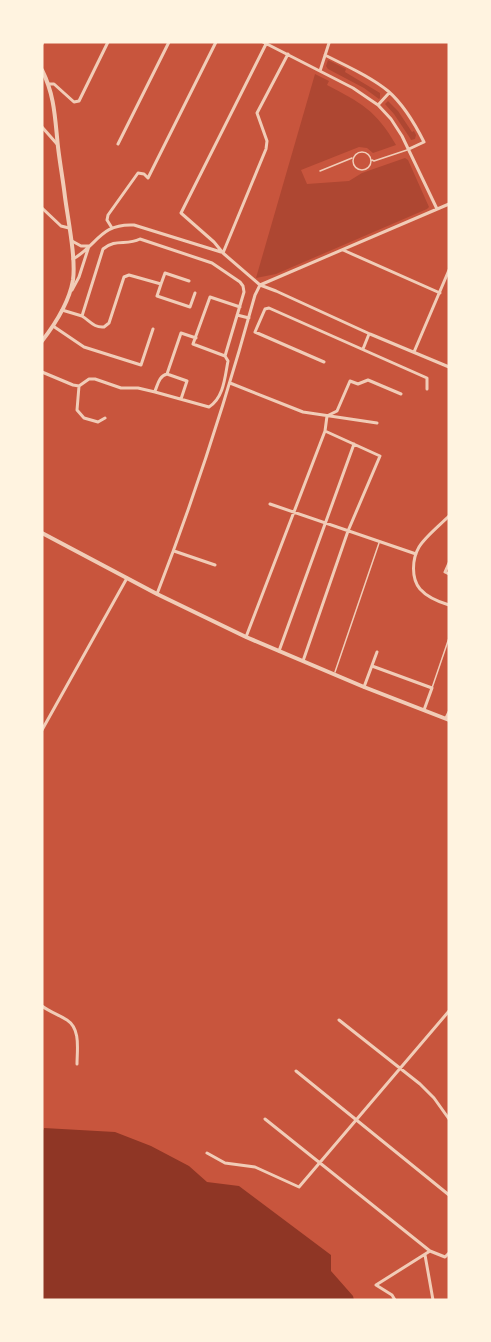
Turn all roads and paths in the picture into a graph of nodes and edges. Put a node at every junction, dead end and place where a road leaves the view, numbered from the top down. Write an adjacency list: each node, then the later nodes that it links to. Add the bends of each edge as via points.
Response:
1 (108, 42): 10 (street, via 79,101 74,102)
2 (169, 42): 14 (street)
3 (216, 42): 24 (street, via 148,178 138,173 108,215)
4 (267, 43): 6 (street); 28 (street, via 181,213)
5 (329, 43): 7 (street)
6 (288, 54): 9 (street); 28 (street, via 258,113 266,149)
7 (325, 55): 9 (street); 11 (street)
8 (42, 70): 10 (street)
9 (320, 71): 12 (street)
10 (49, 84): 15 (street)
11 (389, 93): 12 (street); 16 (street, via 424,142)
12 (378, 105): 16 (street)
13 (42, 127): 15 (street)
14 (118, 144)
15 (58, 146): 23 (street)
16 (409, 149): 18 (lane); 22 (street)
17 (354, 158): 18 (lane, via 364,152); 18 (lane, via 361,169 368,167); 19 (lane)
18 (371, 160)
19 (320, 171)
20 (449, 204): 22 (street)
21 (42, 208): 23 (street, via 61,226)
22 (437, 209): 27 (street)
23 (69, 228): 25 (street)
24 (112, 228): 26 (street); 28 (street, via 134,225)
25 (71, 240): 26 (street); 29 (street)
26 (89, 246): 29 (street); 36 (street)
27 (343, 250): 33 (street); 35 (street)
28 (223, 253): 33 (street)
29 (73, 259): 36 (street)
30 (449, 270): 35 (street)
31 (189, 281): 32 (street, via 165,273)
32 (161, 284): 34 (street, via 157,296 190,307); 40 (street, via 124,277 109,323 99,327)
33 (260, 285): 41 (street); 46 (street)
34 (195, 292)
35 (440, 293): 50 (street)
36 (70, 294): 38 (street)
37 (240, 307): 39 (street); 40 (street, via 243,286 212,262 140,239 109,244 103,249); 47 (street, via 210,297)
38 (62, 310): 40 (street); 42 (street)
39 (237, 315): 41 (street); 51 (street)
40 (82, 316)
41 (249, 318): 43 (street)
42 (53, 326): 44 (street, via 84,347 141,365); 48 (street)
43 (246, 328): 45 (street); 56 (street)
44 (153, 329)
45 (255, 332): 49 (street, via 269,308); 52 (street)
46 (370, 333): 49 (street); 50 (street)
47 (196, 338): 51 (street, via 194,344); 55 (street, via 181,333)
48 (42, 341)
49 (363, 349): 58 (street, via 427,378)
50 (414, 352): 53 (street)
51 (225, 356): 60 (street, via 228,361)
52 (324, 362)
53 (449, 367)
54 (42, 372): 57 (street)
55 (167, 374): 59 (street, via 159,379); 63 (street, via 187,381)
56 (230, 383): 61 (street); 64 (street, via 303,412)
57 (79, 386): 59 (street, via 95,379 121,388); 65 (street, via 77,410 84,418 98,422)
58 (427, 388)
59 (155, 392): 63 (street)
60 (220, 392): 61 (street); 63 (street, via 215,404 209,407)
61 (227, 394): 76 (street)
62 (401, 394): 64 (street, via 368,380 358,384 350,381 338,411)
63 (181, 399)
64 (327, 416): 66 (street); 67 (street)
65 (105, 418)
66 (377, 423)
67 (325, 431): 68 (street); 70 (street)
68 (354, 444): 72 (street); 73 (street, via 380,456)
69 (270, 504): 70 (street)
70 (294, 513): 72 (street); 84 (street)
71 (449, 516): 77 (street)
72 (324, 523): 73 (street); 86 (street)
73 (348, 531): 75 (street); 88 (street)
74 (42, 533): 81 (street)
75 (379, 542): 77 (street); 90 (lane)
76 (174, 550): 79 (street); 82 (street)
77 (416, 554): 83 (street, via 413,575 420,589)
78 (449, 563): 80 (street, via 445,572)
79 (215, 565)
80 (449, 574)
81 (127, 578): 82 (street); 96 (street)
82 (157, 594): 84 (street)
83 (449, 605)
84 (246, 637): 86 (street)
85 (449, 638): 92 (lane)
86 (279, 651): 88 (street)
87 (377, 652): 89 (street)
88 (303, 661): 90 (street)
89 (372, 666): 91 (street); 92 (street)
90 (334, 674): 91 (street)
91 (364, 687): 93 (street)
92 (432, 688): 93 (street)
93 (424, 710): 95 (street)
94 (449, 712): 95 (street)
95 (448, 719)
96 (42, 730)
97 (42, 1006): 100 (street, via 75,1028)
98 (449, 1011): 101 (street)
99 (339, 1020): 101 (street)
100 (77, 1064)
101 (400, 1069): 104 (street, via 434,1098); 105 (street)
102 (296, 1071): 105 (street)
103 (265, 1119): 107 (street)
104 (449, 1119)
105 (357, 1120): 107 (street); 108 (street)
106 (207, 1152): 107 (street, via 225,1163 255,1167 299,1187)
107 (320, 1163): 109 (street)
108 (449, 1195)
109 (430, 1251): 110 (street, via 446,1257); 111 (street)
110 (449, 1253)
111 (425, 1254): 112 (street, via 376,1285); 113 (street)
112 (395, 1300)
113 (434, 1300)

